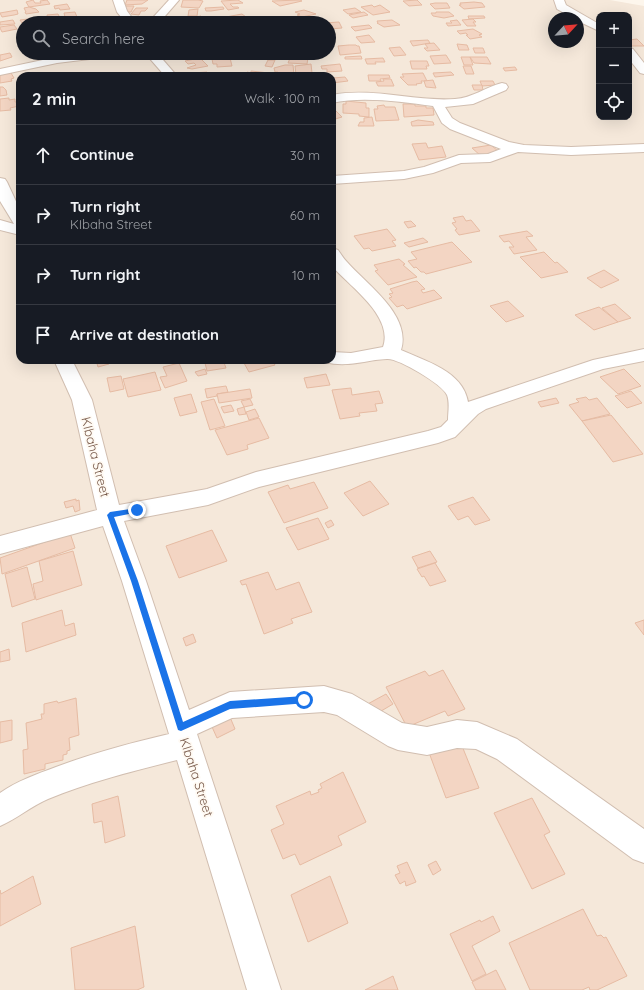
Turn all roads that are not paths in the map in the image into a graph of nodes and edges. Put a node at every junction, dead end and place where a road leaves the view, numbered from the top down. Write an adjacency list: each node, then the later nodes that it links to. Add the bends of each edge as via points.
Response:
1 (118, 0): 4 (street)
2 (174, 0): 5 (street)
3 (559, 0): 6 (street, via 562,7)
4 (125, 16)
5 (159, 16)
6 (596, 26)
7 (632, 55): 10 (street)
8 (56, 60): 11 (street)
9 (157, 60): 12 (street)
10 (644, 71)
11 (0, 72)
12 (168, 72)
13 (502, 87): 15 (street, via 469,101)
14 (336, 98): 15 (street, via 395,98)
15 (436, 103): 16 (street, via 447,120 455,126 497,144)
16 (516, 148): 17 (street, via 571,151); 18 (street, via 490,158 459,159 404,175)
17 (644, 148)
18 (336, 180)
19 (0, 182): 20 (street)
20 (15, 201)
21 (0, 225): 22 (street)
22 (16, 229)
23 (336, 259): 24 (street, via 386,316 395,341)
24 (391, 352): 26 (street); 28 (street, via 448,383 458,399)
25 (644, 354): 28 (street, via 600,364 495,398 471,409)
26 (336, 358)
27 (65, 364): 29 (street, KIbaha Street, via 82,400)
28 (458, 421): 29 (street, via 448,432 431,438 256,480 208,496)
29 (110, 515): 30 (street); 31 (street, KIbaha Street)
30 (0, 545)
31 (184, 735): 32 (street, via 38,788 11,801); 33 (street, via 230,705 324,699 342,703 398,736 427,741 456,734 477,736 506,749); 34 (street, KIbaha Street)
32 (0, 811)
33 (644, 848)
34 (264, 990)

